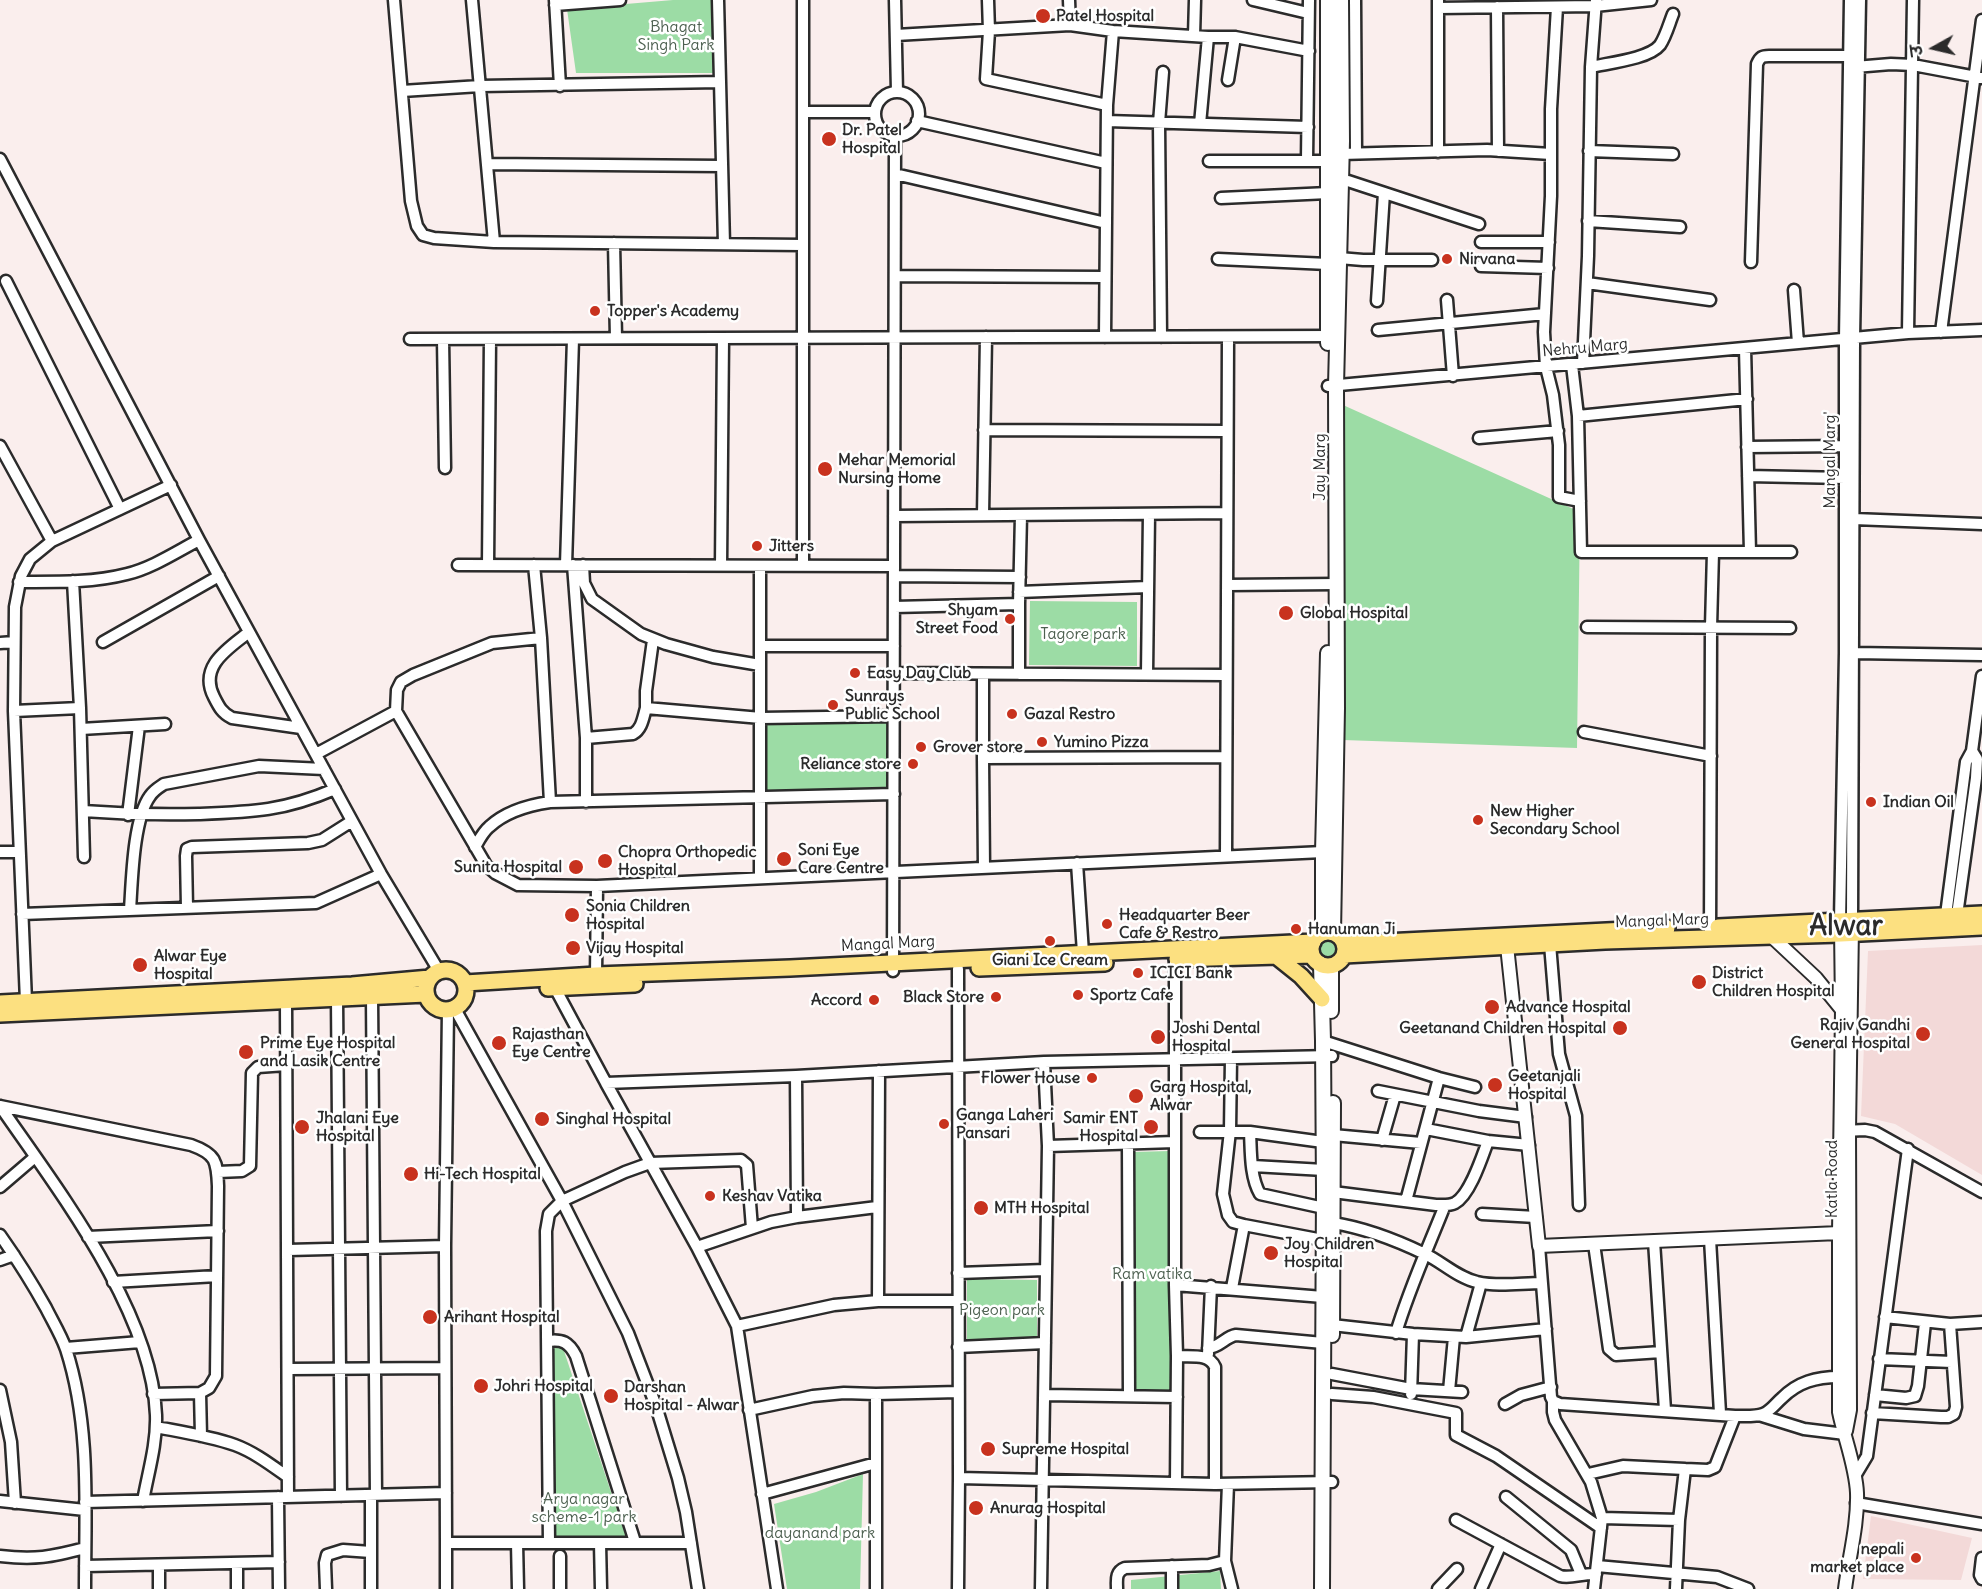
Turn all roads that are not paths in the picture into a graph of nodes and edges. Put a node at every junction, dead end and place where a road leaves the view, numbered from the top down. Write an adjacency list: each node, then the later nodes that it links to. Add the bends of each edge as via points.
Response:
1 (394, 0): 44 (street)
2 (472, 0): 42 (street)
3 (620, 0): 19 (street)
4 (718, 0): 41 (street)
5 (803, 0): 47 (street)
6 (895, 0): 30 (street)
7 (988, 0): 28 (street)
8 (1069, 0): 27 (street)
9 (1195, 0): 31 (street)
10 (1253, 0): 24 (street)
11 (1309, 0): 24 (street)
12 (1328, 0): 55 (main road, Jay Marg)
13 (1341, 0): 55 (main road, Jay Marg)
14 (1355, 0): 58 (street)
15 (1651, 0): 20 (street)
16 (1850, 0): 35 (street, Mangal Marg')
17 (1860, 0): 35 (street)
18 (1913, 0): 36 (street)
19 (555, 3): 43 (street)
20 (1596, 3): 22 (street); 37 (street)
21 (1438, 4): 23 (street); 59 (street)
22 (1557, 7): 23 (street); 60 (street)
23 (1497, 8): 56 (street)
24 (1308, 13): 34 (street)
25 (1673, 14): 37 (street, via 1655,49)
26 (1982, 20): 39 (street)
27 (1070, 25): 28 (street); 29 (street)
28 (989, 31): 30 (street); 46 (street, via 986,79)
29 (1113, 31): 31 (street); 46 (street)
30 (896, 35): 45 (street)
31 (1194, 36): 33 (street)
32 (1235, 37): 33 (street); 34 (street); 40 (street)
33 (1208, 38): 52 (street)
34 (1309, 51): 53 (street)
35 (1854, 62): 36 (street); 88 (street, via 1763,56 1756,64); 114 (street, Mangal Marg')
36 (1913, 65): 39 (street); 104 (street)
37 (1591, 67): 57 (street)
38 (1163, 72): 51 (street)
39 (1978, 77): 103 (street)
40 (1228, 80)
41 (720, 82): 43 (street); 68 (street)
42 (480, 86): 43 (street); 44 (street); 66 (street)
43 (560, 86)
44 (402, 91): 78 (street, via 411,201 417,226 423,235 434,238)
45 (897, 92): 48 (street, via 880,100); 49 (street, via 912,98)
46 (1107, 105): 50 (street)
47 (803, 112): 48 (street); 83 (street)
48 (875, 112): 54 (street, via 878,126)
49 (917, 121): 54 (street, via 905,135); 67 (street)
50 (1107, 121): 51 (street); 67 (street)
51 (1159, 123): 52 (street); 108 (street)
52 (1200, 124): 53 (street)
53 (1308, 127): 63 (street)
54 (895, 136): 69 (street)
55 (1337, 146): 58 (street); 65 (main road, Jay Marg); 70 (main road, Jay Marg)
56 (1498, 151): 59 (street); 60 (street)
57 (1589, 151): 61 (street); 74 (street)
58 (1356, 152): 59 (street)
59 (1438, 152)
60 (1551, 154): 80 (street)
61 (1673, 154)
62 (0, 159): 137 (street)
63 (1307, 160): 64 (street); 65 (street)
64 (1209, 161)
65 (1328, 161): 71 (main road, Jay Marg)
66 (487, 164): 68 (street); 78 (street)
67 (1106, 164): 75 (street)
68 (722, 166): 82 (street)
69 (895, 174): 75 (street); 91 (street)
70 (1340, 181): 72 (street); 87 (main road, Jay Marg)
71 (1328, 193): 73 (street); 87 (main road, Jay Marg)
72 (1384, 193): 76 (street); 85 (street)
73 (1221, 198)
74 (1588, 221): 77 (street); 94 (street)
75 (1106, 222): 92 (street)
76 (1479, 224)
77 (1680, 226)
78 (494, 242): 81 (street)
79 (1481, 242): 80 (street)
80 (1549, 242): 90 (street)
81 (614, 243): 82 (street); 110 (street)
82 (724, 244): 83 (street)
83 (803, 245): 112 (street)
84 (1218, 259): 87 (street)
85 (1380, 260): 86 (street); 87 (street); 98 (street)
86 (1432, 260)
87 (1334, 261): 105 (main road, Jay Marg)
88 (1751, 262)
89 (1481, 266): 90 (street)
90 (1548, 268): 99 (street)
91 (895, 276): 92 (street); 113 (street)
92 (1105, 277): 107 (street)
93 (6, 281): 139 (street)
94 (1587, 283): 97 (street); 121 (street)
95 (1794, 291): 119 (street)
96 (1447, 300): 100 (street)
97 (1710, 300)
98 (1377, 301)
99 (1545, 314): 100 (street); 122 (street)
100 (1449, 323): 101 (street); 123 (street)
101 (1378, 330)
102 (1982, 330): 103 (street, Nehru Marg)
103 (1941, 332): 104 (street, Nehru Marg)
104 (1908, 333): 114 (street, Nehru Marg)
105 (1333, 336): 109 (street); 124 (main road, Jay Marg)
106 (986, 337): 107 (street); 113 (street); 127 (street)
107 (1105, 337): 108 (street)
108 (1161, 337): 109 (street)
109 (1228, 337): 128 (street)
110 (616, 338): 111 (street); 118 (street)
111 (723, 338): 112 (street); 156 (street)
112 (803, 338): 113 (street); 158 (street)
113 (895, 338): 144 (street)
114 (1849, 338): 119 (street, Nehru Marg); 132 (street, Mangal Marg'); 145 (street)
115 (410, 339): 116 (street)
116 (443, 339): 117 (street); 134 (street)
117 (490, 339): 118 (street); 153 (street)
118 (573, 339): 155 (street)
119 (1798, 343): 120 (street, Nehru Marg)
120 (1745, 348): 121 (street, Nehru Marg); 125 (street)
121 (1578, 364): 122 (street, Nehru Marg); 126 (street)
122 (1546, 367): 123 (street, Nehru Marg); 129 (street)
123 (1453, 376): 124 (street, Nehru Marg)
124 (1332, 386): 164 (main road, Jay Marg)
125 (1747, 399): 126 (street); 133 (street)
126 (1578, 416): 138 (street)
127 (984, 430): 128 (street); 142 (street)
128 (1227, 430): 140 (street)
129 (1558, 431): 130 (street); 138 (street, via 1559,497)
130 (1479, 438)
131 (0, 446): 148 (street)
132 (1845, 446): 133 (street); 136 (street, Mangal Marg')
133 (1747, 447): 135 (street)
134 (445, 468)
135 (1748, 476): 136 (street); 150 (street)
136 (1845, 478): 218 (street, Mangal Marg')
137 (171, 485): 139 (street); 147 (street)
138 (1580, 501): 149 (street, via 1581,552)
139 (120, 509): 148 (street)
140 (1227, 513): 141 (street); 165 (street)
141 (1149, 514): 143 (street); 166 (street)
142 (983, 515): 143 (street); 144 (street)
143 (1021, 515): 161 (street)
144 (894, 516): 159 (street)
145 (1854, 519): 146 (street); 181 (street)
146 (1982, 524)
147 (199, 540): 160 (street); 162 (street, via 128,574)
148 (52, 541): 163 (street, via 30,559)
149 (1713, 552): 150 (street); 171 (street)
150 (1750, 552): 151 (street)
151 (1791, 552)
152 (458, 565): 153 (street)
153 (488, 565): 154 (street)
154 (534, 565): 155 (street); 174 (street)
155 (574, 565): 156 (street); 175 (street, via 592,599); 202 (street)
156 (721, 566): 157 (street)
157 (760, 566): 158 (street); 179 (street)
158 (803, 566): 159 (street)
159 (894, 571): 161 (street); 169 (street)
160 (219, 576): 173 (street); 177 (street)
161 (1020, 577): 167 (street)
162 (73, 581): 163 (street); 191 (street)
163 (19, 582): 176 (street)
164 (1333, 584): 165 (street); 222 (main road, Jay Marg); 242 (main road, Jay Marg)
165 (1227, 585): 188 (street)
166 (1148, 587): 167 (street); 187 (street)
167 (1019, 592): 168 (street)
168 (1019, 604): 169 (street); 186 (street)
169 (894, 607): 180 (street)
170 (1587, 627): 171 (street)
171 (1711, 627): 172 (street); 205 (street)
172 (1790, 628)
173 (249, 632): 199 (street); 199 (street, via 212,666 212,692 222,713 232,718)
174 (541, 638): 194 (street, via 486,645 413,675 396,690); 213 (street)
175 (654, 640): 183 (street, via 713,657); 192 (street)
176 (14, 642): 178 (street); 193 (street)
177 (103, 642)
178 (0, 643)
179 (760, 646): 180 (street); 183 (street)
180 (894, 646): 184 (street)
181 (1854, 653): 182 (street); 218 (street)
182 (1982, 655)
183 (760, 665): 196 (street)
184 (894, 673): 185 (street); 195 (street)
185 (983, 674): 186 (street); 207 (street)
186 (1019, 674): 187 (street)
187 (1147, 674): 188 (street)
188 (1226, 675): 206 (street)
189 (1982, 676): 190 (street)
190 (1980, 700): 203 (street)
191 (80, 708): 193 (street); 200 (street)
192 (646, 708): 196 (street); 202 (street, via 638,731 633,734)
193 (14, 711): 221 (street)
194 (396, 711): 204 (street); 219 (street)
195 (894, 716): 196 (street); 210 (street)
196 (761, 718): 211 (street)
197 (165, 724): 198 (street)
198 (139, 726): 200 (street); 215 (street)
199 (301, 728): 204 (street)
200 (81, 729): 214 (street)
201 (1584, 732): 205 (street)
202 (586, 738): 212 (street)
203 (1976, 749): 235 (street, via 1966,762)
204 (316, 754): 208 (street)
205 (1711, 756): 238 (street)
206 (1226, 757): 207 (street); 223 (street)
207 (983, 758): 226 (street)
208 (324, 769): 209 (street); 216 (street, via 259,766 164,784 148,798)
209 (335, 789): 216 (street, via 302,802 258,812); 217 (street)
210 (894, 794): 211 (street); 227 (street)
211 (761, 797): 212 (street); 229 (street)
212 (586, 801): 213 (street)
213 (550, 802): 219 (street, via 505,816 488,828)
214 (83, 811): 215 (street); 224 (street)
215 (128, 815): 216 (street)
216 (142, 815): 232 (street)
217 (352, 821): 228 (street); 231 (street, via 322,840 308,843 187,849)
218 (1847, 826): 236 (street, Mangal Marg')
219 (475, 847): 230 (street, via 495,873 518,885)
220 (0, 852): 221 (street)
221 (19, 852): 233 (street)
222 (1323, 852): 223 (street); 242 (main road, Jay Marg)
223 (1226, 856): 225 (street)
224 (84, 857)
225 (1077, 863): 226 (street); 244 (street)
226 (984, 868): 227 (street)
227 (893, 872): 229 (street); 246 (street)
228 (381, 874): 231 (street, via 316,903); 248 (street)
229 (760, 878): 230 (street)
230 (597, 886): 249 (street)
231 (187, 908): 232 (street)
232 (130, 910): 233 (street)
233 (22, 914): 257 (street)
234 (1982, 914): 235 (main road, Mangal Marg)
235 (1952, 915): 236 (main road, Mangal Marg)
236 (1846, 927): 237 (main road, Mangal Marg); 238 (main road, Mangal Marg); 239 (main road, Mangal Marg); 260 (street, Katla Road); 280 (street, Katla Road)
237 (1982, 927)
238 (1710, 932): 239 (main road, Mangal Marg); 240 (main road, Mangal Marg); 242 (main road, Mangal Marg, via 1604,930)
239 (1770, 935): 260 (street, via 1808,970)
240 (1550, 944): 241 (main road, Mangal Marg); 302 (street, via 1559,1054 1576,1116)
241 (1507, 946): 242 (main road, Mangal Marg); 277 (street)
242 (1328, 949): 243 (main road, Mangal Marg); 244 (main road, Mangal Marg); 255 (main road); 262 (main road)
243 (1276, 956): 245 (main road, Mangal Marg); 255 (main road)
244 (1083, 958): 245 (main road, Mangal Marg); 246 (main road, Mangal Marg); 247 (main road, Mangal Marg)
245 (1175, 959): 263 (street)
246 (893, 966): 247 (main road, Mangal Marg); 249 (main road, Mangal Marg); 251 (main road, Mangal Marg)
247 (958, 969): 267 (street)
248 (434, 975): 250 (main road, via 453,971 460,975); 252 (main road, via 427,983); 257 (main road, via 352,985)
249 (596, 975): 250 (main road, Mangal Marg)
250 (465, 988): 251 (main road, Mangal Marg); 259 (main road, via 464,1001)
251 (555, 988): 271 (street)
252 (426, 994): 253 (main road); 259 (main road, via 440,1010)
253 (372, 997): 254 (main road); 323 (street)
254 (337, 998): 256 (main road); 324 (street)
255 (1322, 999): 262 (main road)
256 (286, 1000): 261 (main road); 266 (street)
257 (26, 1001): 258 (main road)
258 (0, 1002)
259 (452, 1010): 300 (street); 320 (street)
260 (1842, 1010): 280 (street, Katla Road)
261 (0, 1014)
262 (1328, 1049): 264 (street); 270 (street); 283 (main road)
263 (1175, 1058): 264 (street); 265 (street); 286 (street)
264 (1231, 1058): 279 (street)
265 (1044, 1062): 267 (street); 290 (street)
266 (286, 1065): 296 (street, via 258,1067 252,1073 249,1166 242,1171); 325 (street)
267 (958, 1067): 268 (street); 330 (street)
268 (879, 1071): 269 (street); 304 (street)
269 (796, 1076): 271 (street); 308 (street)
270 (1439, 1078): 272 (street); 275 (street)
271 (606, 1083): 293 (street)
272 (1475, 1087)
273 (1378, 1091): 274 (street)
274 (1395, 1095): 275 (street); 284 (street)
275 (1432, 1102): 277 (street); 278 (street)
276 (0, 1106): 292 (street); 296 (street, via 191,1145 211,1154)
277 (1526, 1117): 289 (street)
278 (1426, 1129): 285 (street); 288 (street)
279 (1230, 1131): 281 (street); 282 (street); 310 (street, via 1223,1194 1228,1215 1233,1222)
280 (1844, 1131): 291 (street, via 1875,1132); 311 (street, Katla Road)
281 (1200, 1132)
282 (1250, 1132): 283 (street); 294 (street)
283 (1328, 1138): 284 (street); 295 (main road); 298 (main road)
284 (1383, 1140): 288 (street)
285 (1488, 1141): 289 (street); 303 (street, via 1464,1193 1456,1202)
286 (1175, 1142): 287 (street); 335 (street)
287 (1128, 1143): 290 (street); 382 (street)
288 (1421, 1143): 301 (street)
289 (1529, 1145): 307 (street)
290 (1048, 1146): 329 (street)
291 (1908, 1149): 299 (street); 341 (street)
292 (35, 1157): 297 (street); 315 (street)
293 (650, 1163): 300 (street); 312 (street, via 745,1162); 322 (street)
294 (1253, 1166): 295 (street); 305 (street, via 1260,1194)
295 (1324, 1170): 305 (main road)
296 (218, 1172): 313 (street)
297 (0, 1187)
298 (1334, 1192): 301 (street); 309 (main road)
299 (1982, 1192)
300 (562, 1201): 351 (street, via 547,1220); 424 (street, via 620,1314 645,1376 678,1478)
301 (1406, 1201): 303 (street)
302 (1579, 1204)
303 (1445, 1205): 326 (street)
304 (877, 1207): 308 (street); 339 (street)
305 (1324, 1208): 317 (main road)
306 (1482, 1214): 307 (street)
307 (1536, 1216): 321 (street)
308 (797, 1217): 312 (street)
309 (1333, 1223): 326 (street, via 1358,1228); 345 (main road)
310 (1244, 1225): 317 (street); 337 (street)
311 (1842, 1226): 316 (street); 361 (street, Katla Road)
312 (752, 1228): 322 (street)
313 (218, 1231): 315 (street); 331 (street)
314 (0, 1235): 327 (street)
315 (88, 1237): 332 (street)
316 (1710, 1239): 318 (street); 389 (street)
317 (1323, 1240): 338 (main road)
318 (1654, 1241): 319 (street); 357 (street)
319 (1594, 1244): 321 (street); 357 (street, via 1611,1353)
320 (445, 1246): 323 (street); 366 (street)
321 (1539, 1246): 334 (street)
322 (697, 1247): 346 (street)
323 (374, 1248): 324 (street); 365 (street)
324 (340, 1249): 325 (street); 364 (street)
325 (288, 1250): 367 (street)
326 (1425, 1254): 333 (street, via 1467,1279); 348 (street)
327 (14, 1255): 328 (street); 356 (street)
328 (0, 1260)
329 (1045, 1270): 330 (street); 353 (street)
330 (958, 1273): 340 (street)
331 (217, 1276): 332 (street); 376 (street, via 216,1376 209,1388)
332 (113, 1282): 352 (street)
333 (1482, 1283): 334 (street); 350 (street)
334 (1542, 1283): 347 (street)
335 (1175, 1285): 336 (street); 359 (street)
336 (1211, 1286): 337 (street); 358 (street)
337 (1232, 1288): 338 (street)
338 (1323, 1297): 354 (main road)
339 (878, 1301): 340 (street); 346 (street, via 821,1307)
340 (958, 1301): 355 (street)
341 (1885, 1317): 343 (street); 360 (street)
342 (1982, 1322): 344 (street)
343 (1925, 1323): 344 (street); 362 (street)
344 (1950, 1324): 363 (street)
345 (1332, 1325): 348 (street); 368 (main road)
346 (737, 1326): 387 (street)
347 (1545, 1329): 350 (street); 370 (street)
348 (1396, 1333): 349 (street)
349 (1413, 1334): 350 (street); 371 (street)
350 (1460, 1337): 374 (street)
351 (548, 1341): 423 (street, via 565,1341 576,1356); 427 (street)
352 (140, 1342): 356 (street); 377 (street)
353 (1045, 1342): 355 (street); 380 (street)
354 (1323, 1343): 358 (street, via 1236,1335); 404 (main road)
355 (958, 1347): 373 (street)
356 (66, 1348): 418 (street, via 80,1409)
357 (1661, 1352): 388 (street)
358 (1208, 1353): 359 (street); 406 (street, via 1216,1377)
359 (1178, 1356): 383 (street)
360 (1879, 1359): 362 (street); 381 (street)
361 (1844, 1361): 369 (street, Katla Road); 394 (street, Katla Road, via 1850,1410)
362 (1921, 1361): 363 (street); 381 (street, via 1916,1396)
363 (1952, 1362): 390 (street, via 1954,1414 1941,1417)
364 (341, 1368): 365 (street); 367 (street); 411 (street)
365 (375, 1368): 366 (street); 410 (street)
366 (445, 1368): 408 (street)
367 (288, 1369): 401 (street)
368 (1332, 1374): 371 (street); 379 (main road)
369 (1839, 1377): 391 (street, via 1799,1384); 394 (street, Katla Road, via 1839,1412)
370 (1551, 1387): 384 (street); 385 (street)
371 (1411, 1389): 374 (street); 386 (street)
372 (0, 1390): 396 (street)
373 (958, 1392): 378 (street); 402 (street)
374 (1449, 1392): 375 (street)
375 (1462, 1392)
376 (200, 1393): 377 (street); 395 (street)
377 (153, 1394): 393 (street)
378 (876, 1394): 387 (street, via 813,1396); 397 (street)
379 (1332, 1394): 386 (street); 404 (main road)
380 (1045, 1395): 382 (street); 403 (street)
381 (1875, 1395): 390 (street)
382 (1129, 1396): 383 (street)
383 (1177, 1397): 405 (street)
384 (1553, 1401): 388 (street); 399 (street, via 1555,1420)
385 (1505, 1404)
386 (1411, 1405): 421 (street, via 1456,1413 1456,1435)
387 (749, 1410): 409 (street)
388 (1665, 1410): 389 (street)
389 (1720, 1413): 392 (street)
390 (1872, 1413): 400 (street, via 1867,1456)
391 (1760, 1415): 392 (street); 394 (street, via 1804,1429)
392 (1735, 1416): 398 (street, via 1715,1467)
393 (156, 1427): 395 (street); 415 (street)
394 (1844, 1435): 400 (street, Katla Road)
395 (201, 1436): 401 (street, via 242,1449)
396 (6, 1442): 416 (street)
397 (876, 1463): 409 (street); 459 (street)
398 (1685, 1469): 399 (street, via 1623,1466); 420 (street)
399 (1588, 1474): 421 (street)
400 (1855, 1476): 417 (street, Katla Road)
401 (288, 1477): 412 (street)
402 (959, 1478): 403 (street); 460 (street)
403 (1044, 1479): 405 (street); 461 (street)
404 (1328, 1482): 407 (street); 465 (main road); 466 (main road)
405 (1176, 1483): 406 (street)
406 (1215, 1484): 407 (street)
407 (1228, 1484): 436 (street)
408 (446, 1493): 410 (street); 425 (street)
409 (762, 1494): 458 (street)
410 (373, 1495): 411 (street); 431 (street)
411 (341, 1496): 412 (street)
412 (283, 1497): 415 (street); 435 (street)
413 (1506, 1497): 444 (street, via 1571,1551)
414 (0, 1501): 416 (street)
415 (143, 1501): 418 (street)
416 (15, 1503): 418 (street)
417 (1856, 1503): 422 (street); 471 (street, Katla Road)
418 (85, 1506): 430 (street)
419 (1456, 1520): 429 (street)
420 (1679, 1520): 421 (street); 443 (street)
421 (1602, 1523): 442 (street)
422 (1982, 1524)
423 (635, 1542): 424 (street); 428 (street)
424 (691, 1542): 457 (street)
425 (446, 1543): 426 (street); 453 (street)
426 (517, 1543): 427 (street); 454 (street)
427 (549, 1543): 428 (street)
428 (600, 1543): 456 (street)
429 (1501, 1544): 444 (street, via 1560,1575 1569,1578); 446 (street)
430 (85, 1548): 432 (street, via 47,1558); 439 (street)
431 (370, 1552): 451 (street, via 343,1550 327,1555); 452 (street)
432 (0, 1556)
433 (560, 1556): 455 (street)
434 (1982, 1558): 445 (street)
435 (279, 1562): 437 (street); 450 (street)
436 (1225, 1562): 440 (street); 464 (street)
437 (237, 1563): 438 (street); 449 (street)
438 (159, 1565): 439 (street); 448 (street)
439 (85, 1566): 447 (street)
440 (1172, 1566): 462 (street, via 1120,1570); 463 (street)
441 (1457, 1569): 467 (street)
442 (1597, 1570): 443 (street); 444 (street); 468 (street)
443 (1678, 1573): 469 (street); 470 (street, via 1717,1577)
444 (1581, 1574)
445 (1982, 1579)
446 (1485, 1588)
447 (85, 1589)
448 (159, 1589)
449 (237, 1589)
450 (279, 1589)
451 (326, 1589)
452 (371, 1589)
453 (446, 1589)
454 (518, 1589)
455 (560, 1589)
456 (601, 1589)
457 (698, 1589)
458 (777, 1589)
459 (876, 1589)
460 (958, 1589)
461 (1041, 1589)
462 (1117, 1589)
463 (1172, 1589)
464 (1232, 1589)
465 (1322, 1589)
466 (1331, 1589)
467 (1438, 1589)
468 (1594, 1589)
469 (1676, 1589)
470 (1749, 1589)
471 (1845, 1589)

